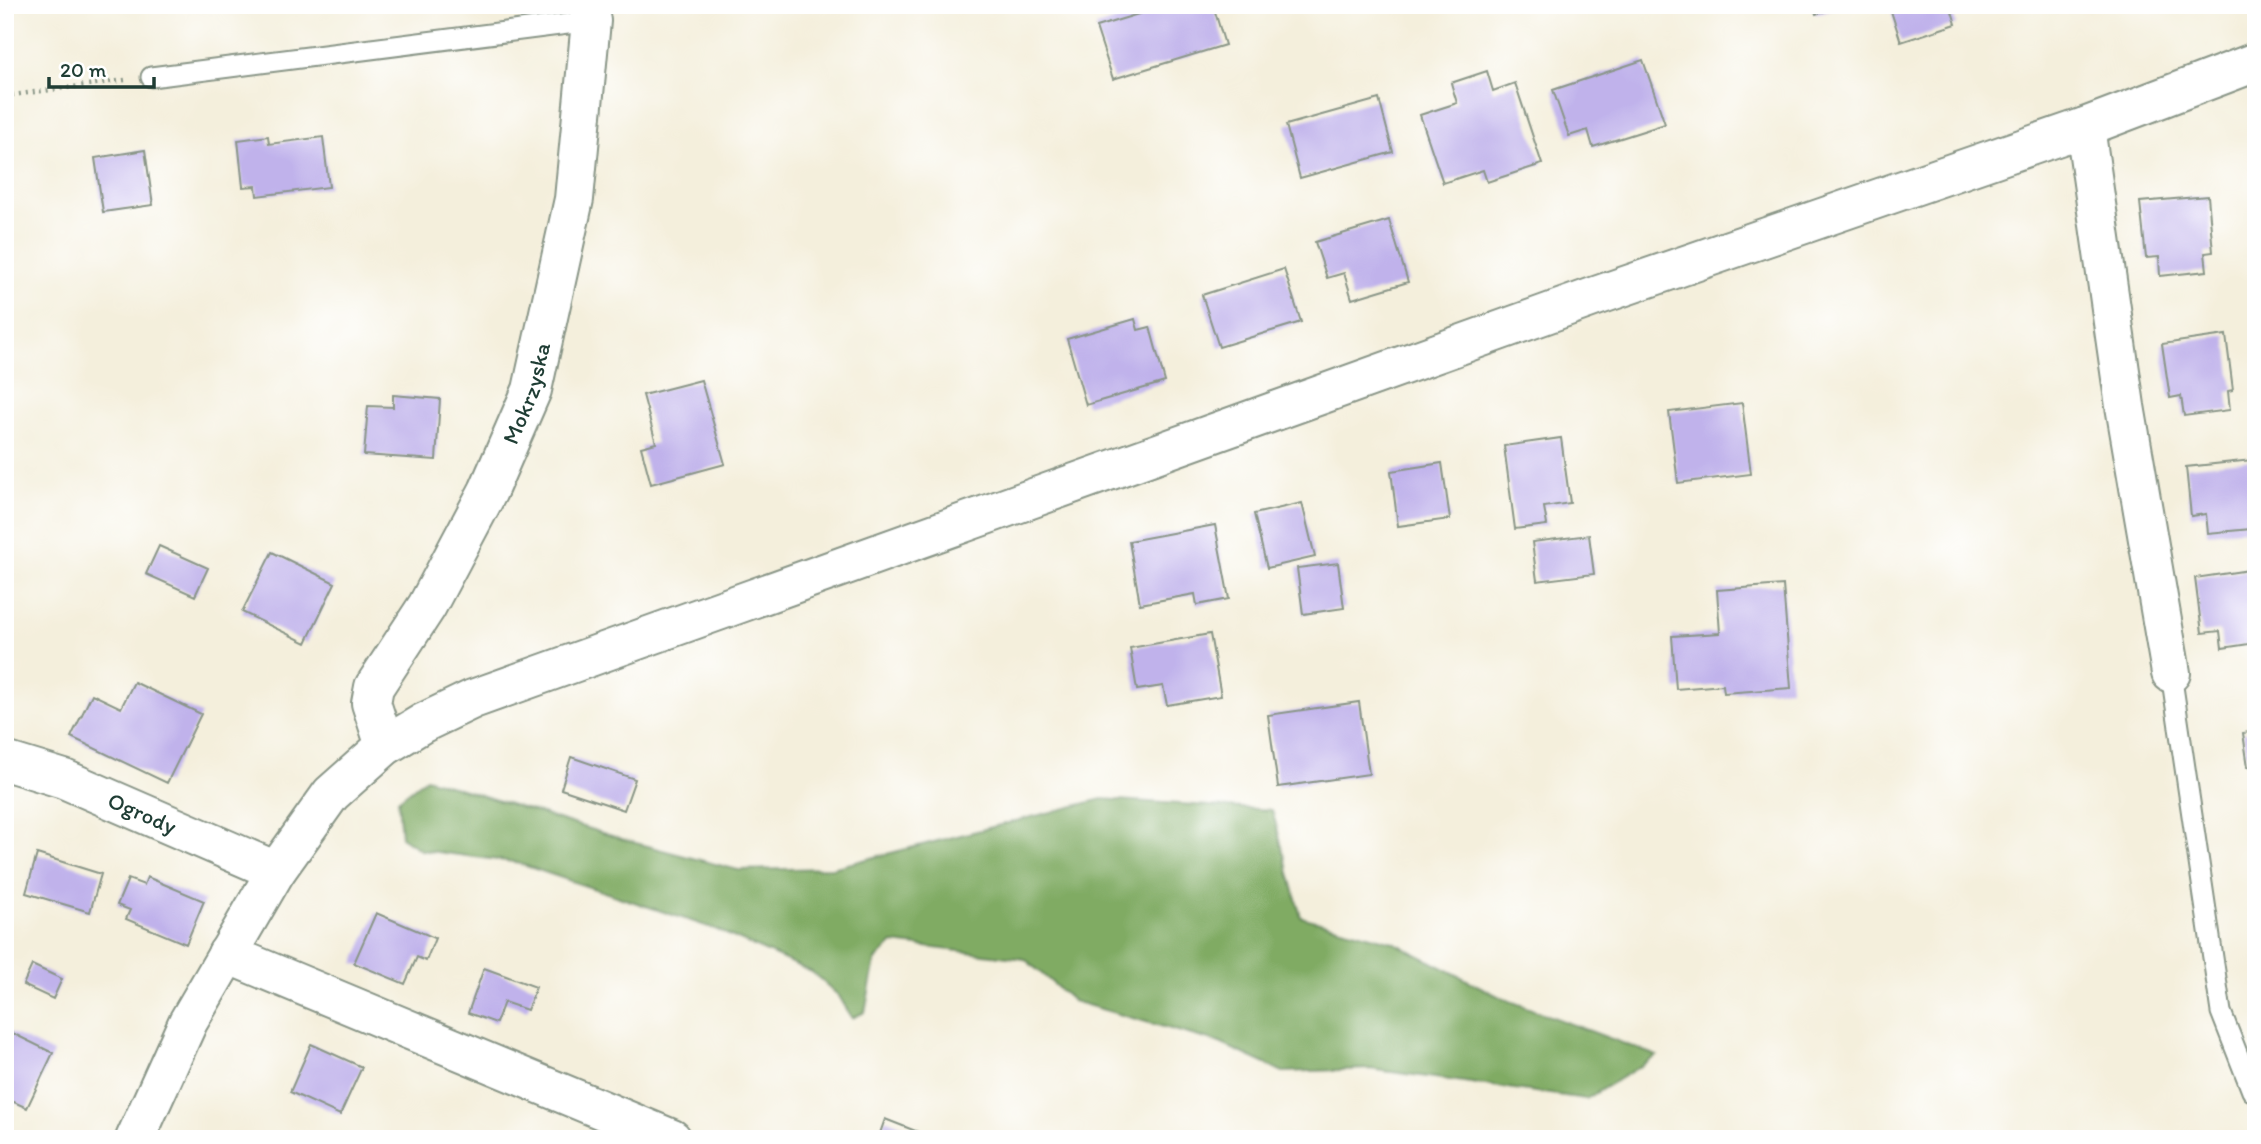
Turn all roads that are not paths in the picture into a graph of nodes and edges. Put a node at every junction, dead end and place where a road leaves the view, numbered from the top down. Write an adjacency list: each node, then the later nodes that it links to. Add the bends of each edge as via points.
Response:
1 (590, 13): 3 (lane); 6 (street, Mokrzyska, via 574,199 532,390 482,503 427,606 374,687 371,703)
2 (2256, 62): 4 (street)
3 (150, 77)
4 (2085, 127): 5 (street, via 2124,406); 6 (street, via 1596,296 473,699)
5 (2171, 673): 10 (lane, via 2221,1012)
6 (385, 746): 8 (street, via 331,794)
7 (5, 761): 8 (street, Ogrody, via 64,779)
8 (276, 871): 9 (street)
9 (227, 954): 11 (street, via 188,1021); 12 (street)
10 (2252, 1091)
11 (135, 1139)
12 (672, 1139)

